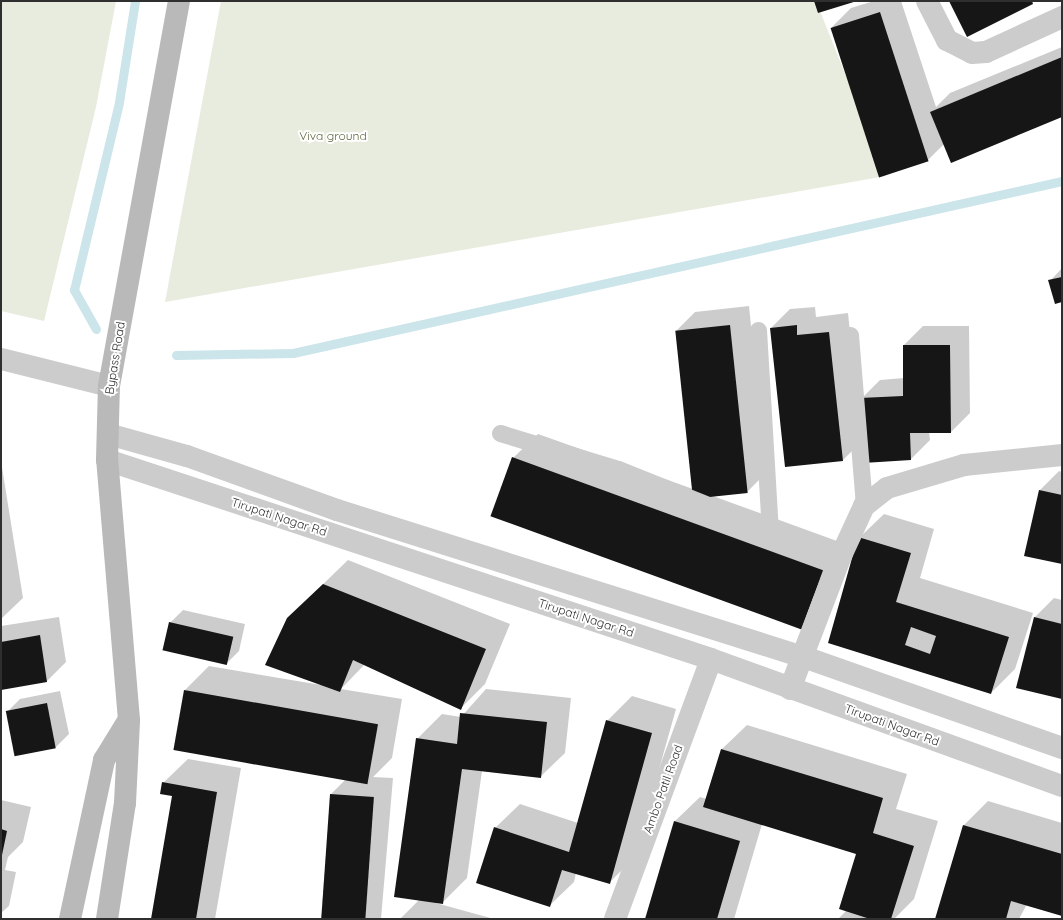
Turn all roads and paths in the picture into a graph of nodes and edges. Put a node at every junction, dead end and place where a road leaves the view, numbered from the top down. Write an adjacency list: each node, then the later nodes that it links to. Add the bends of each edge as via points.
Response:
1 (179, 1): 7 (main road, Bypass Road)
2 (928, 1): 3 (street, via 947,40 972,53 986,52)
3 (1062, 18)
4 (758, 330): 13 (lane)
5 (850, 336): 12 (lane)
6 (1, 359): 7 (street)
7 (108, 386): 9 (main road, Bypass Road)
8 (500, 433): 13 (lane, via 618,469)
9 (108, 434): 11 (main road, Bypass Road); 15 (street, via 187,456 359,517)
10 (1062, 456): 12 (street, via 964,465 887,488)
11 (107, 460): 16 (street, Tirupati Nagar Rd); 18 (main road, Bypass Road)
12 (864, 506): 14 (street)
13 (770, 533): 14 (lane)
14 (840, 558): 15 (street)
15 (801, 656): 17 (street); 19 (street)
16 (710, 659): 17 (street, Tirupati Nagar Rd); 23 (street, Ambo Patil Road)
17 (790, 689): 20 (street, Tirupati Nagar Rd)
18 (129, 720): 21 (main road, via 104,760); 22 (main road, Bypass Road, via 125,803)
19 (1062, 748)
20 (1062, 786)
21 (70, 919)
22 (107, 919)
23 (615, 919)

